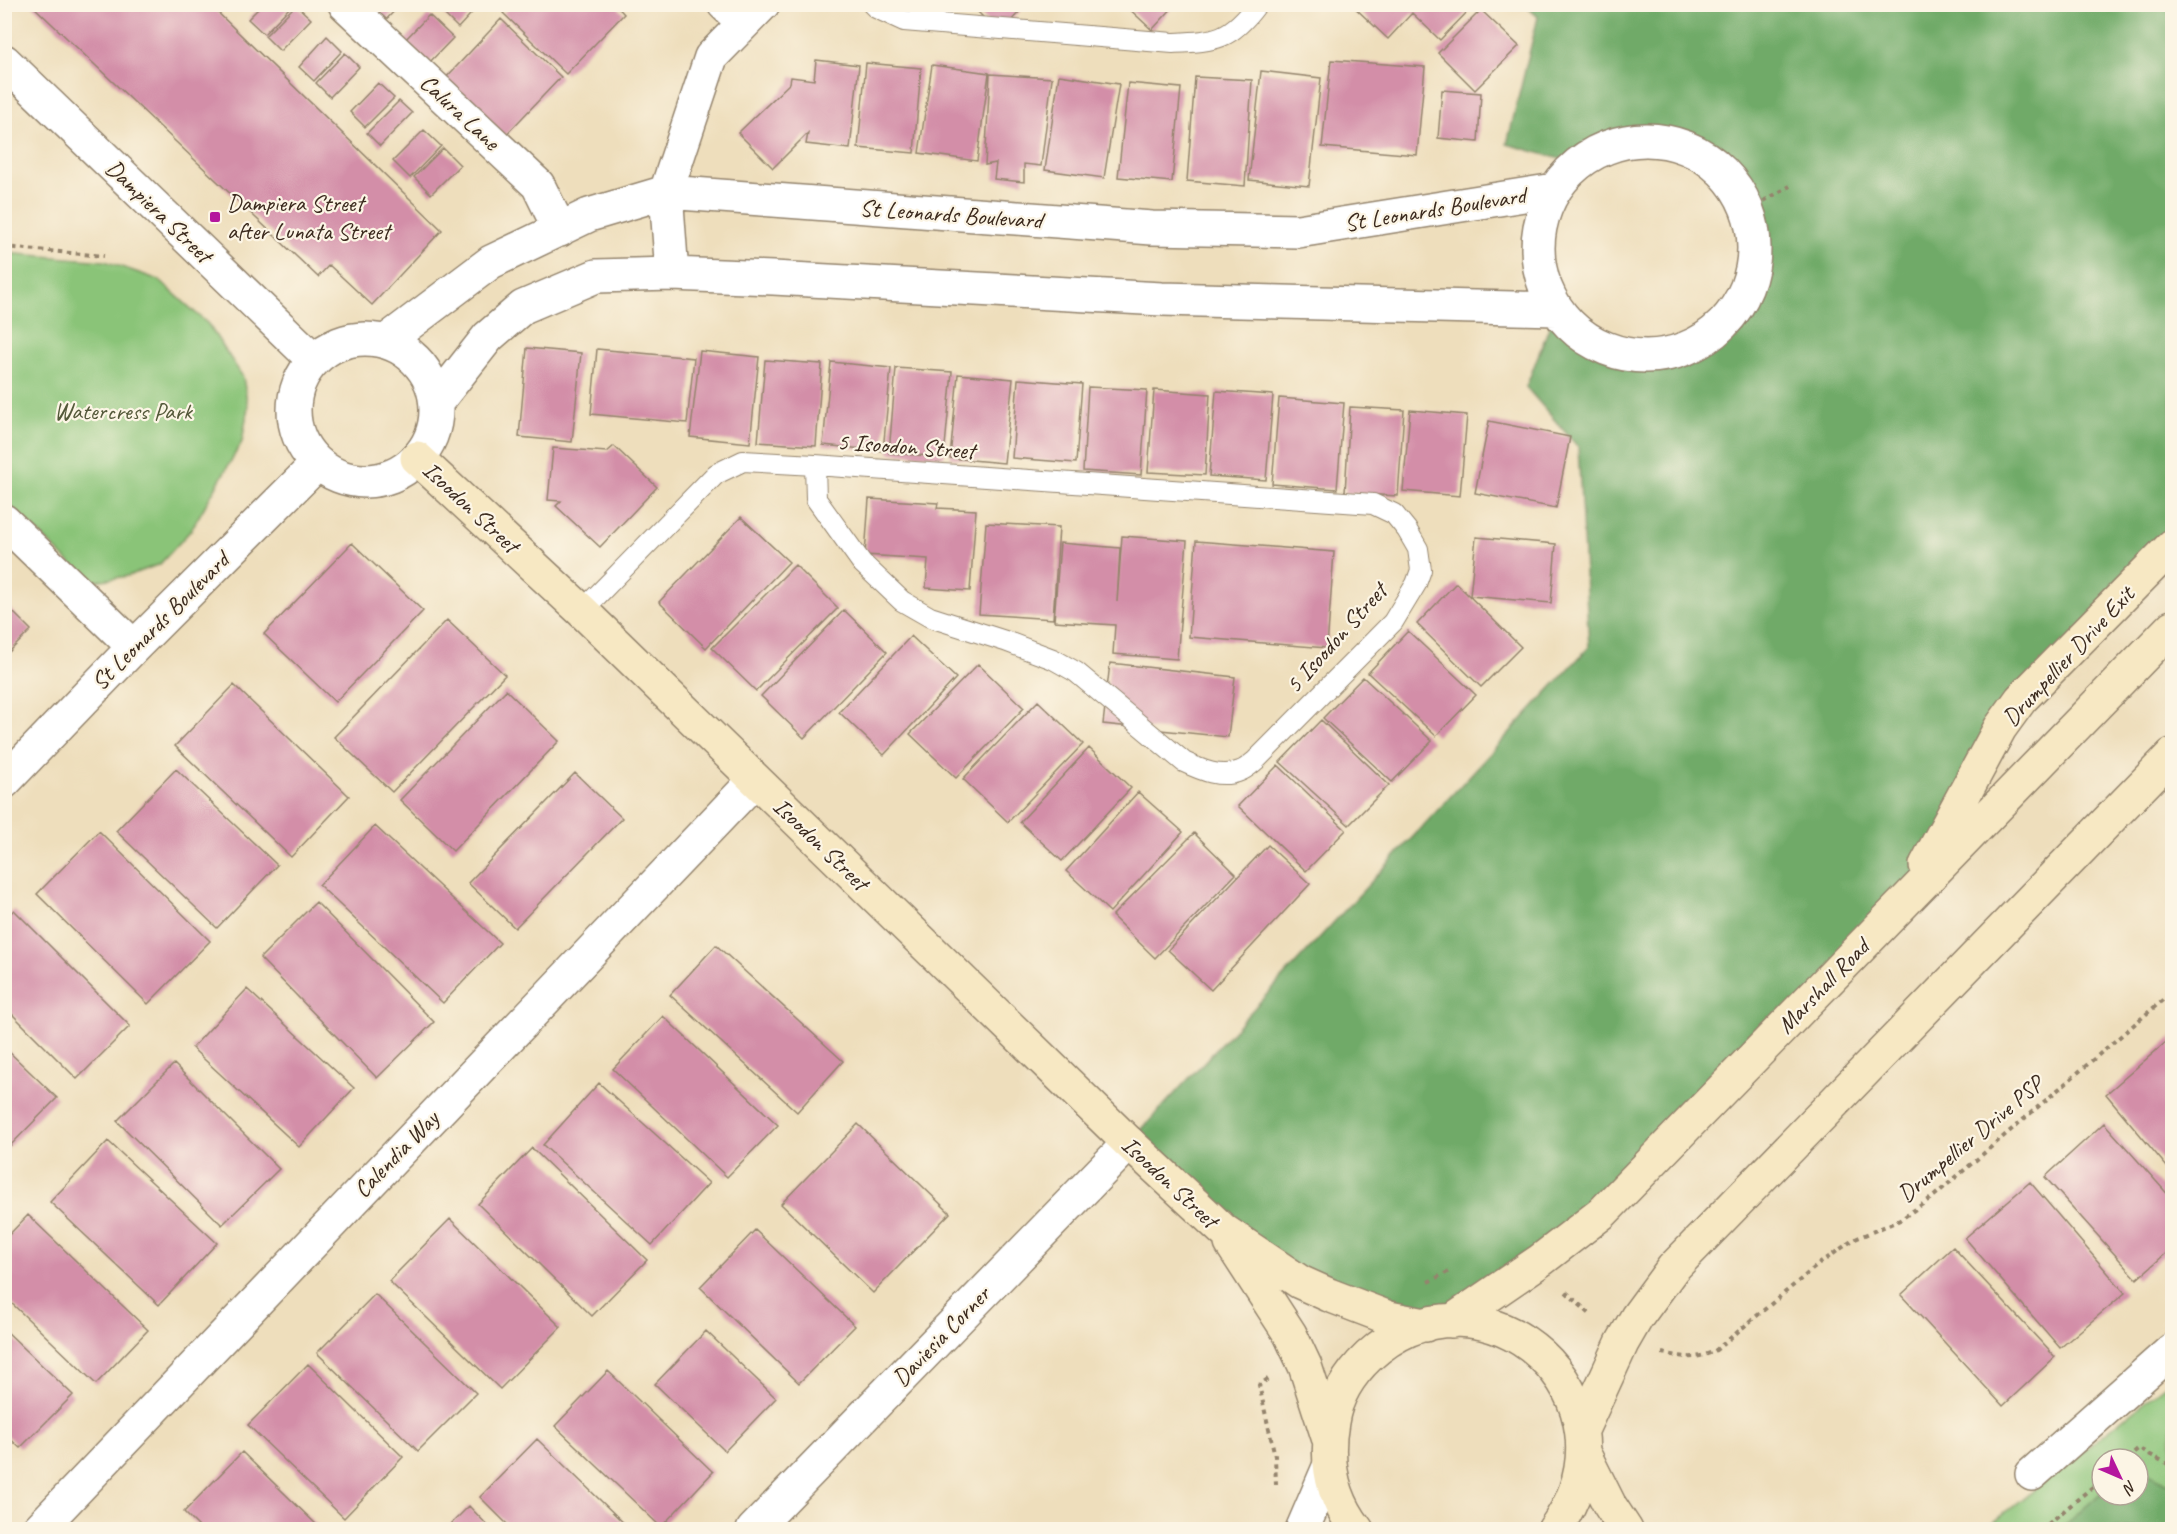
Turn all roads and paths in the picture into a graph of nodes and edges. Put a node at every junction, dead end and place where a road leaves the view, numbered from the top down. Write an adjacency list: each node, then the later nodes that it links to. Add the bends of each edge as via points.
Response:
1 (345, 4): 10 (street, Calura Lane, via 538,185)
2 (872, 4): 3 (lane, via 904,21 1173,43 1211,41 1228,35)
3 (1257, 4)
4 (744, 11): 8 (street, via 711,57)
5 (4, 61): 16 (street, Dampiera Street)
6 (1790, 186): 9 (path)
7 (1555, 190): 8 (street, St Leonards Boulevard, via 1298,231 1152,228); 9 (street, via 1578,164 1610,146 1646,139 1679,144 1708,158 1732,182); 14 (street, via 1542,218 1537,249 1542,281)
8 (666, 192): 10 (street, St Leonards Boulevard, via 589,215); 13 (street)
9 (1748, 210): 14 (street, via 1754,241 1751,275 1737,306 1713,332 1683,350 1648,356 1613,351 1581,335)
10 (560, 230): 15 (street, St Leonards Boulevard, via 491,262)
11 (4, 247): 12 (path)
12 (104, 256)
13 (672, 274): 14 (street, via 1162,298); 17 (street, via 596,276 524,307 488,337)
14 (1556, 309)
15 (385, 342): 16 (street, via 348,341); 17 (street, via 398,346 420,364)
16 (314, 360): 19 (street, via 296,393 294,419 302,443)
17 (436, 403): 18 (street, via 436,422)
18 (417, 458): 19 (street, via 395,474 369,481 342,477); 23 (main road, Isoodon Street)
19 (318, 463): 25 (street, St Leonards Boulevard)
20 (815, 465): 20 (lane, 5 Isoodon Street, via 1373,504 1394,514 1407,530 1418,549 1421,570 1393,622 1256,760 1240,771 1204,771 1184,762 1076,672 1053,659 930,617 902,601 862,563 816,499); 23 (lane, 5 Isoodon Street, via 743,461 716,474)
21 (4, 521): 25 (street)
22 (2172, 546): 29 (main road, Drumpellier Drive Exit, via 2021,699 2000,728)
23 (582, 611): 27 (main road, Isoodon Street)
24 (2172, 627): 29 (main road, Marshall Road)
25 (134, 646): 28 (street, St Leonards Boulevard)
26 (2172, 755): 34 (main road, via 1673,1268)
27 (755, 780): 31 (main road, Isoodon Street); 44 (street, Calendia Way)
28 (4, 782)
29 (1906, 901): 33 (main road, Marshall Road, via 1602,1213 1541,1260)
30 (2172, 992): 34 (path, Drumpellier Drive PSP, via 1934,1196 1900,1220 1852,1240 1716,1350 1703,1357 1687,1357)
31 (1129, 1143): 32 (main road, Isoodon Street); 45 (street, Daviesia Corner)
32 (1224, 1231): 33 (main road, Isoodon Street, via 1300,1281 1329,1295 1389,1318); 38 (main road, Isoodon Street, via 1290,1334 1305,1366)
33 (1438, 1323): 37 (main road, Isoodon Street, via 1479,1323 1527,1342 1564,1381 1576,1404); 38 (main road, via 1400,1334 1358,1366 1333,1414)
34 (1622, 1343): 37 (main road)
35 (2172, 1350): 41 (street)
36 (1259, 1384): 43 (path, via 1275,1456)
37 (1583, 1442): 48 (main road, via 1575,1495); 49 (main road)
38 (1329, 1454): 46 (street); 47 (main road, Isoodon Street, via 1335,1493)
39 (2150, 1455): 40 (path)
40 (2172, 1466)
41 (2032, 1474)
42 (2090, 1489): 50 (path)
43 (1276, 1490)
44 (38, 1530)
45 (753, 1530)
46 (1302, 1530)
47 (1357, 1530)
48 (1554, 1530)
49 (1626, 1530)
50 (2041, 1530)

